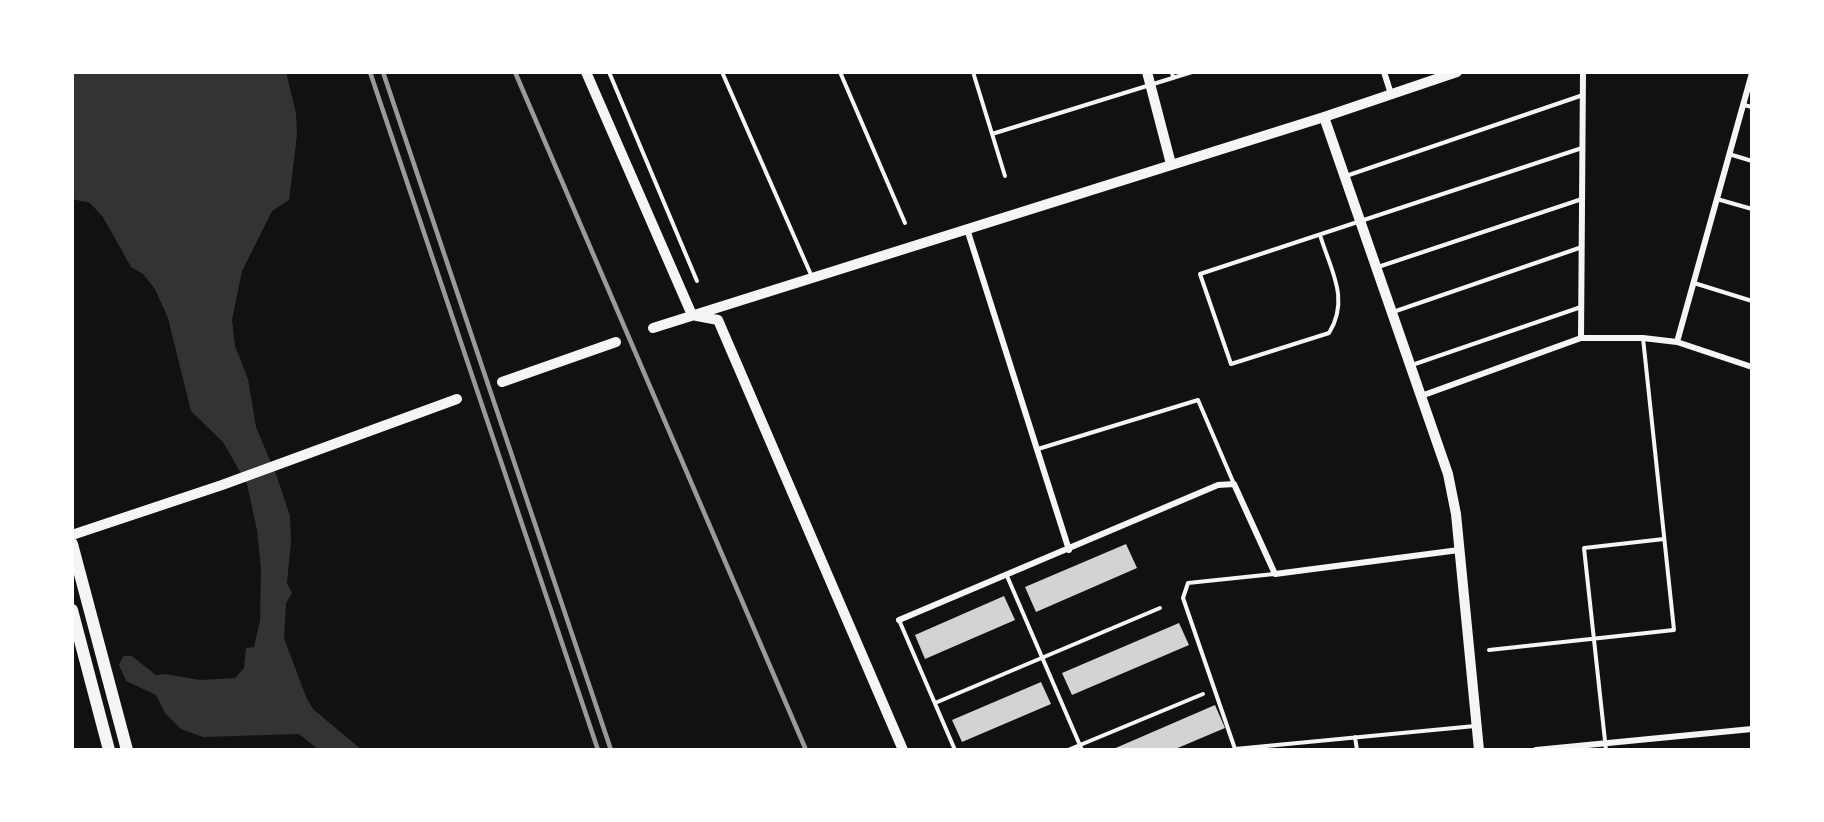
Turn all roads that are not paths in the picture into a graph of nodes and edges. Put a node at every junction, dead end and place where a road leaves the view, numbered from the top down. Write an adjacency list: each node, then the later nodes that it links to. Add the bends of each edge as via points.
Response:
1 (586, 72): 42 (street)
2 (609, 72): 37 (lane)
3 (723, 72): 36 (lane)
4 (840, 72): 31 (lane)
5 (973, 72): 20 (lane)
6 (1147, 72): 14 (street)
7 (1172, 72): 13 (lane)
8 (1192, 72): 13 (lane)
9 (1384, 72): 15 (street)
10 (1457, 72): 15 (street)
11 (1584, 72): 16 (street)
12 (1752, 73): 17 (street)
13 (1173, 78): 14 (lane)
14 (1151, 85): 20 (lane); 24 (street)
15 (1391, 94): 19 (street)
16 (1583, 95): 21 (street); 26 (lane)
17 (1743, 105): 18 (lane); 22 (street)
18 (1752, 107)
19 (1324, 117): 24 (street); 26 (street)
20 (992, 134): 25 (lane)
21 (1583, 148): 27 (street); 30 (lane)
22 (1729, 154): 23 (lane); 28 (street)
23 (1752, 161)
24 (1172, 164): 32 (street)
25 (1005, 176)
26 (1345, 176): 30 (street)
27 (1582, 199): 34 (street); 35 (lane)
28 (1717, 199): 29 (lane); 38 (street)
29 (1752, 209)
30 (1361, 222): 33 (lane); 35 (street)
31 (905, 223)
32 (967, 228): 36 (street); 53 (street)
33 (1320, 235): 33 (lane, via 1200,273 1231,364 1329,333 1338,319 1341,300)
34 (1582, 247): 40 (street); 41 (lane)
35 (1377, 267): 41 (street)
36 (812, 277): 42 (street)
37 (697, 280)
38 (1694, 283): 39 (lane); 47 (street)
39 (1752, 301)
40 (1581, 307): 44 (street); 48 (lane)
41 (1392, 312): 48 (street)
42 (692, 315): 43 (street); 77 (street, via 718,320)
43 (653, 328)
44 (1581, 338): 45 (street); 51 (street)
45 (1643, 338): 47 (street); 56 (lane)
46 (616, 342): 50 (street)
47 (1677, 342): 49 (street)
48 (1411, 366): 51 (street)
49 (1752, 367)
50 (502, 382)
51 (1421, 396): 59 (street, via 1448,474)
52 (457, 399): 55 (street)
53 (1037, 450): 54 (lane, via 1198,400); 58 (street)
54 (1234, 484): 58 (street, via 1218,485); 60 (street)
55 (72, 535)
56 (1664, 539): 65 (lane, via 1674,630); 65 (lane, via 1584,548)
57 (72, 544): 76 (main road)
58 (1069, 550): 61 (street)
59 (1459, 550): 60 (street); 70 (street)
60 (1275, 574): 72 (lane, via 1188,583 1183,598 1235,749)
61 (1007, 576): 64 (street); 67 (lane)
62 (1160, 608): 67 (lane)
63 (72, 610): 75 (main road)
64 (899, 620): 69 (lane)
65 (1594, 639): 66 (lane); 73 (lane)
66 (1489, 650)
67 (1042, 658): 69 (lane); 74 (lane)
68 (1203, 694): 74 (lane)
69 (935, 704): 78 (lane)
70 (1476, 726): 72 (lane); 81 (street)
71 (1752, 729): 73 (street)
72 (1355, 737): 80 (lane)
73 (1606, 747): 82 (street)
74 (1081, 748): 79 (lane)
75 (109, 750)
76 (127, 750)
77 (903, 750)
78 (955, 750)
79 (1068, 750)
80 (1357, 750)
81 (1479, 750)
82 (1536, 750)

